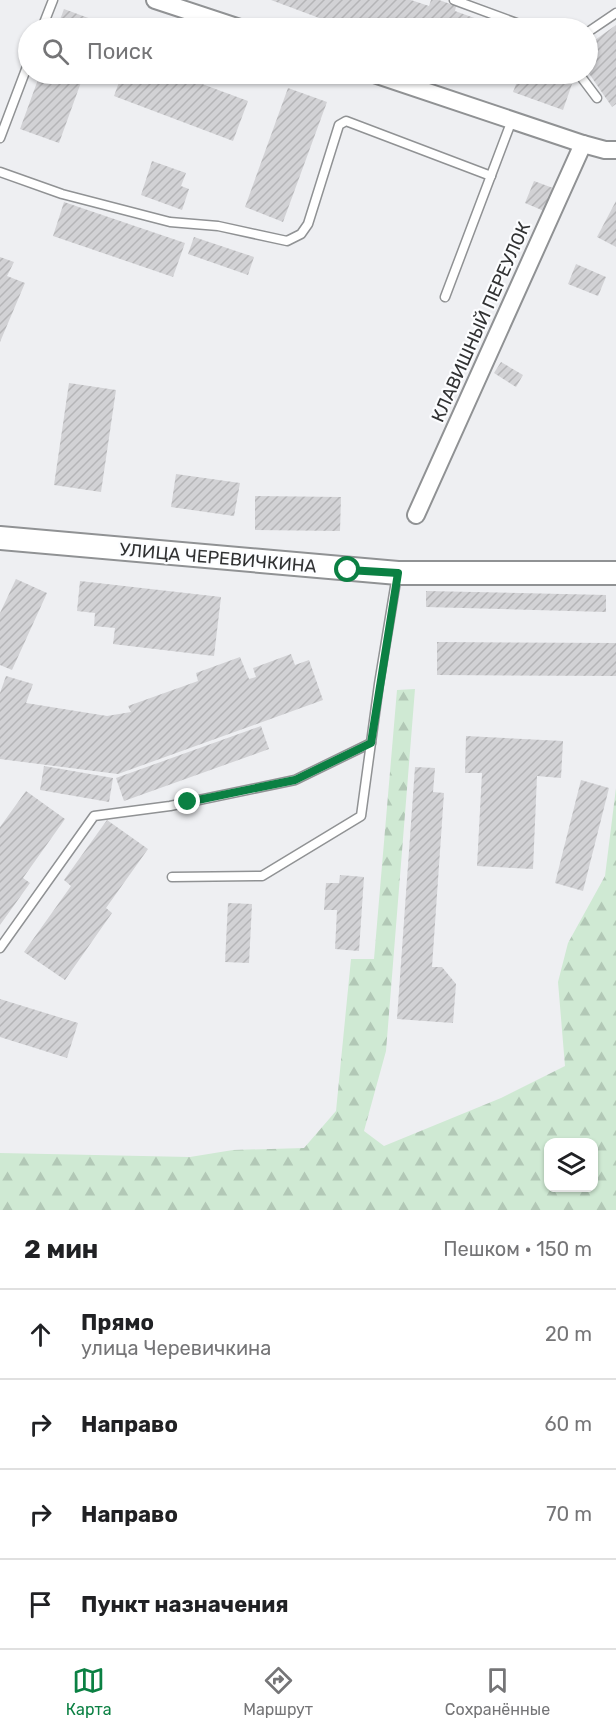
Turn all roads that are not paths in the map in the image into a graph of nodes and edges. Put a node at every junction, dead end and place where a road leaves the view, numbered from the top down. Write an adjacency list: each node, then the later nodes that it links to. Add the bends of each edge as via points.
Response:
1 (53, 0): 5 (lane)
2 (155, 0): 6 (street)
3 (454, 0): 7 (lane)
4 (616, 13): 8 (lane)
5 (46, 18)
6 (210, 18)
7 (503, 18)
8 (598, 26)
9 (20, 84): 14 (lane)
10 (404, 84): 13 (street)
11 (586, 84): 12 (lane)
12 (597, 98)
13 (512, 120): 15 (street); 18 (lane)
14 (0, 138)
15 (583, 144): 16 (street); 20 (street, КЛАВИШНЫЙ ПЕРЕУЛОК)
16 (613, 149)
17 (0, 171): 18 (lane, via 62,194 170,222 218,226 287,241 301,234 308,224 339,125 346,121)
18 (491, 176): 19 (lane)
19 (445, 297)
20 (416, 515)
21 (0, 538): 22 (street, УЛИЦА ЧЕРЕВИЧКИНА)
22 (398, 573): 23 (street, УЛИЦА ЧЕРЕВИЧКИНА); 24 (lane)
23 (616, 573)
24 (371, 743): 25 (lane, via 361,816 262,876); 26 (lane, via 295,780 170,806 94,816)
25 (172, 877)
26 (0, 948)

